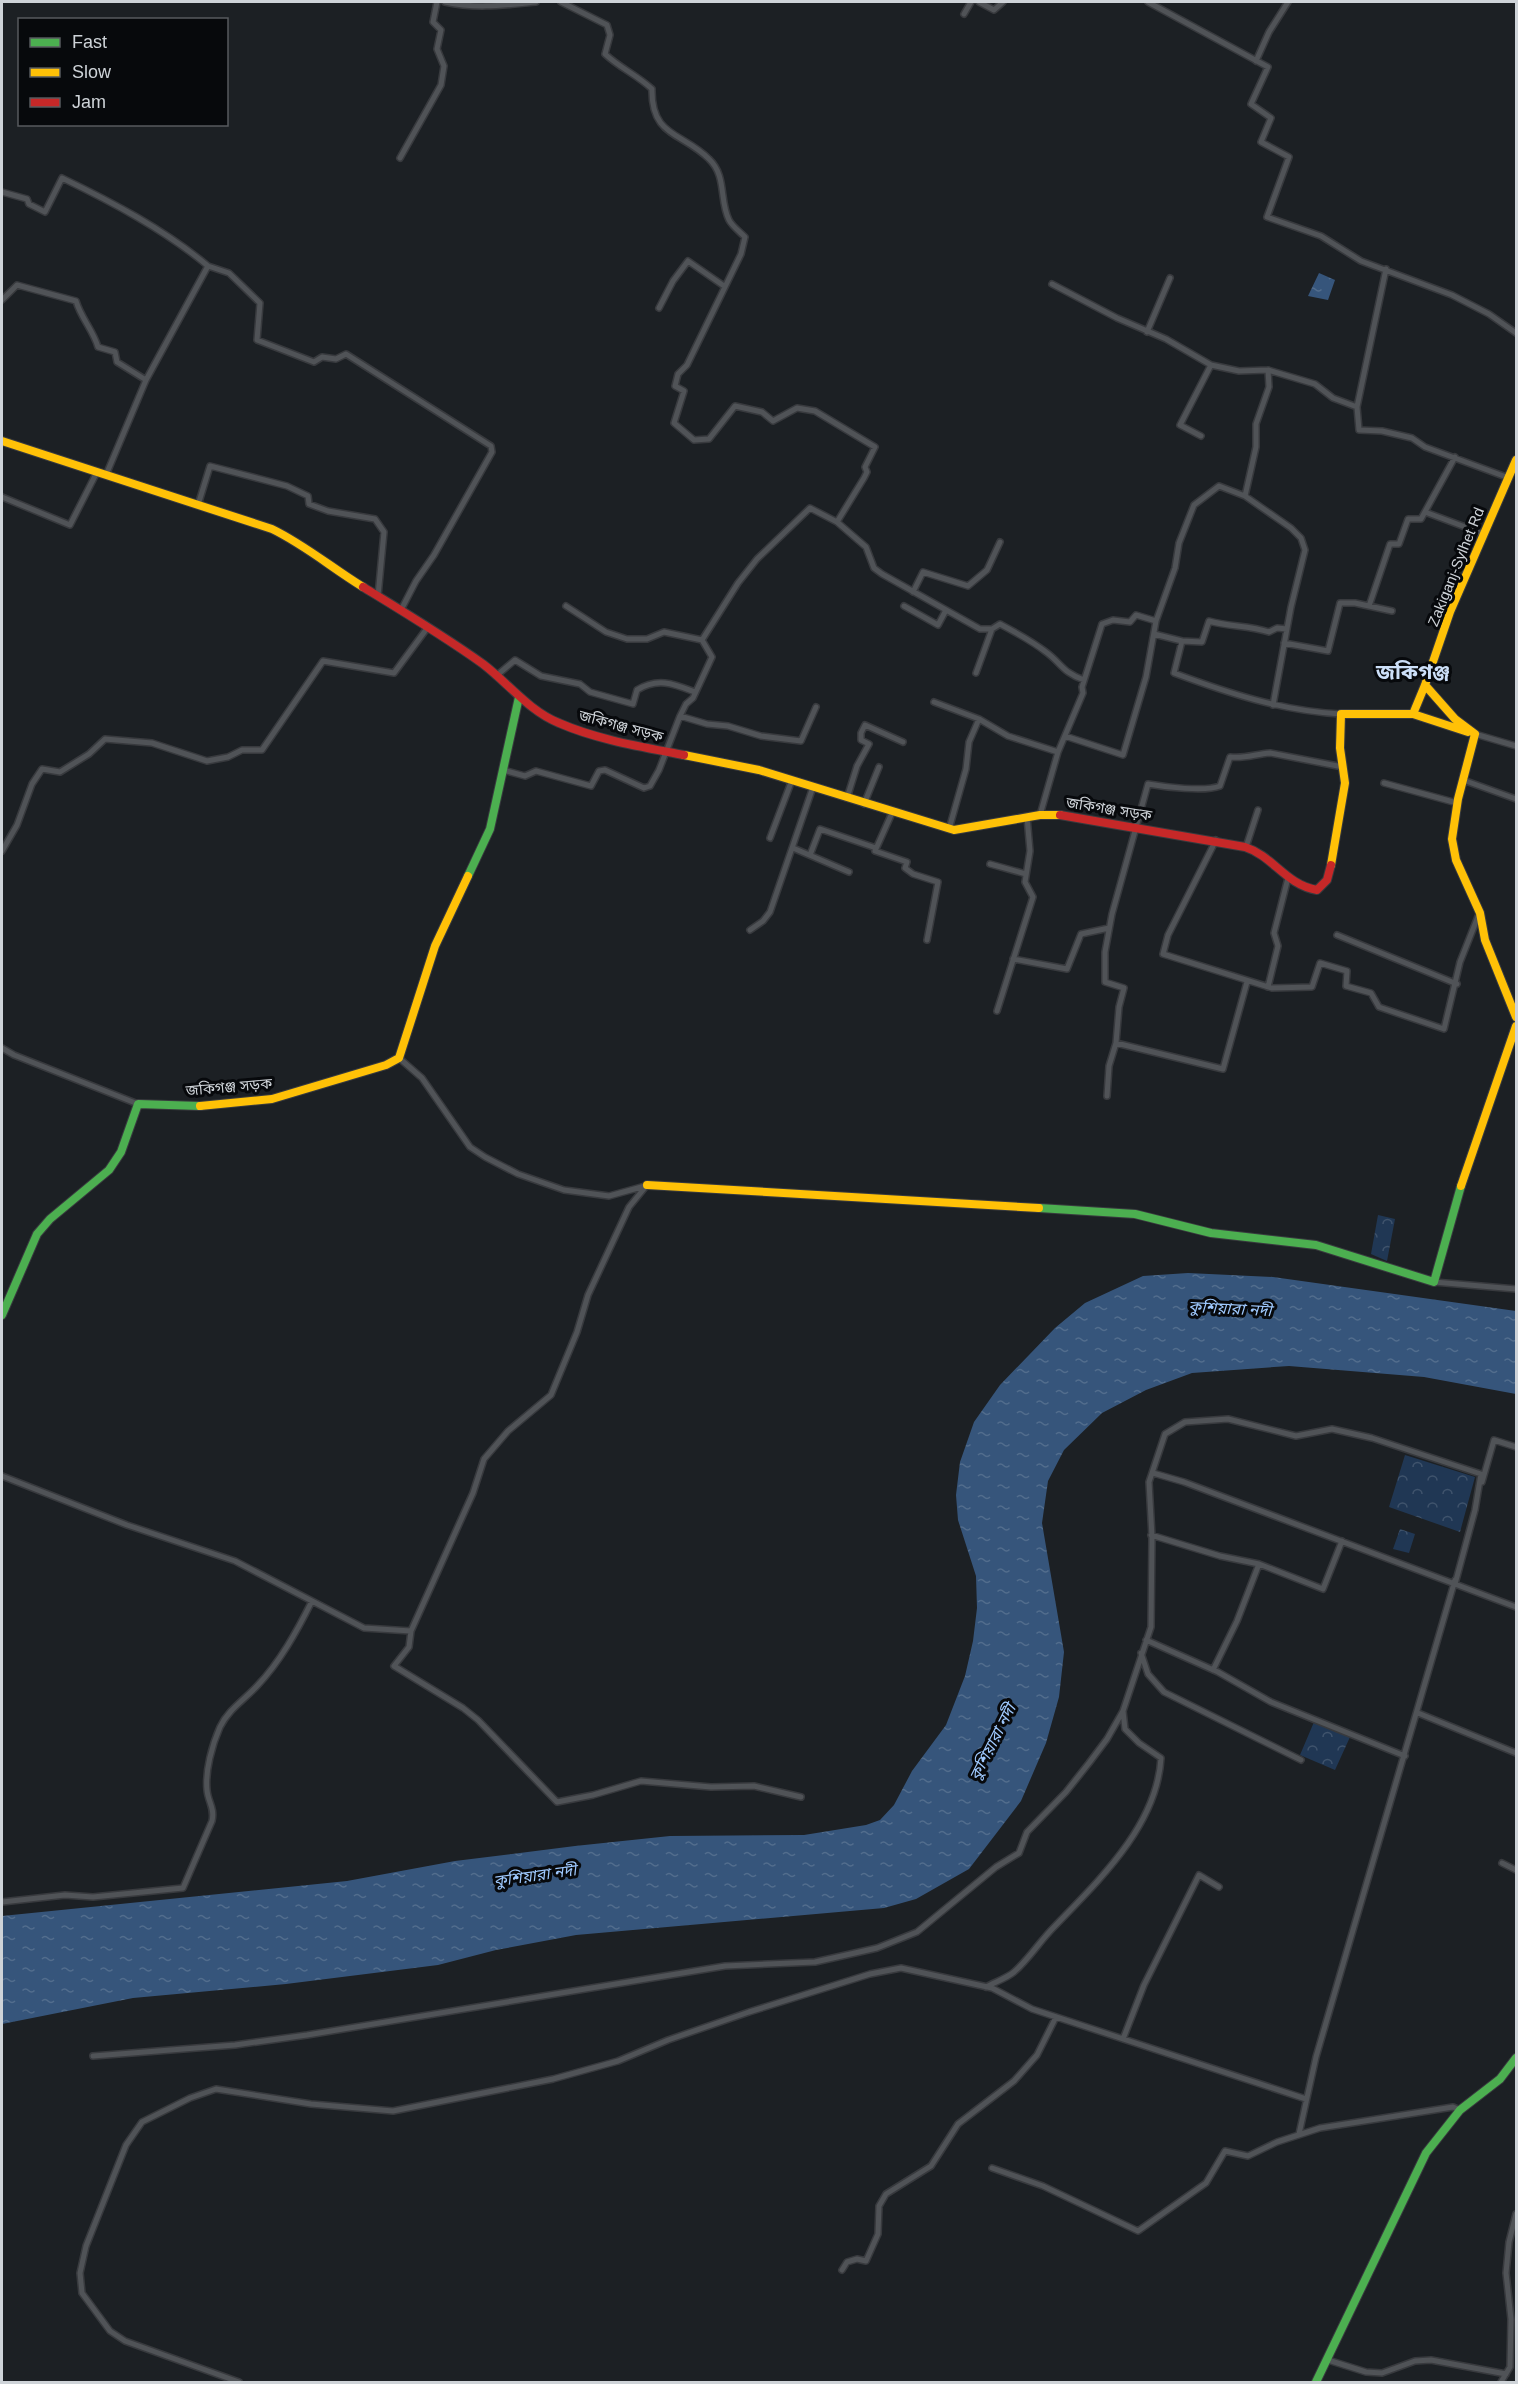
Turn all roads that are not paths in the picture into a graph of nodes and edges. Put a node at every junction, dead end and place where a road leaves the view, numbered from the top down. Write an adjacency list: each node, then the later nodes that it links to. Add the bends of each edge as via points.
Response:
1 (437, 2): 12 (street, via 433,22 441,30 437,49 444,66 441,85)
2 (445, 2): 3 (street, via 476,8)
3 (537, 2)
4 (561, 2): 18 (street, via 608,25 605,54 652,89 652,107 663,129 710,159 722,179 729,220 744,237 741,254)
5 (971, 2): 10 (street)
6 (979, 2): 7 (street, via 994,10)
7 (1003, 2)
8 (1148, 2): 11 (street)
9 (1288, 2): 11 (street)
10 (964, 14)
11 (1256, 61): 15 (street, via 1268,67 1252,102 1271,118 1261,142 1289,157 1267,217 1321,237 1361,261)
12 (400, 158)
13 (2, 192): 14 (street, via 27,199 45,212 62,178 117,207)
14 (208, 266): 25 (street); 46 (street, via 229,273 260,303 257,340 314,362 346,354 491,446 492,452)
15 (1386, 269): 22 (street, via 1452,294); 26 (street)
16 (1170, 278): 21 (street)
17 (1052, 284): 21 (street)
18 (724, 286): 20 (street, via 688,261); 38 (street, via 687,365 678,374 675,386 684,391 674,423 694,440 709,439 735,406 762,412 773,421 797,408 826,416 875,447 864,478)
19 (2, 300): 25 (street, via 17,285 76,301 98,347 115,352 117,362)
20 (659, 308)
21 (1147, 332): 23 (street)
22 (1516, 333)
23 (1211, 365): 24 (street, via 1239,371); 27 (street, via 1179,425)
24 (1268, 370): 26 (street, via 1315,384 1333,398); 34 (street, via 1269,387 1256,424 1256,447)
25 (146, 380): 32 (street)
26 (1357, 407): 29 (street, via 1359,430 1412,438)
27 (1201, 436)
28 (2, 441): 31 (main road, জকিগঞ্জ সড়ক)
29 (1455, 457): 33 (street); 37 (street)
30 (1516, 460): 33 (main road, Zakiganj-Sylhet Rd)
31 (98, 472): 32 (main road, জকিগঞ্জ সড়ক); 35 (street, via 70,525)
32 (106, 475): 36 (main road, জকিগঞ্জ সড়ক)
33 (1509, 478): 39 (main road, Zakiganj-Sylhet Rd)
34 (1245, 496): 49 (street, via 1219,486 1194,504); 51 (street, via 1301,538 1305,550)
35 (2, 497)
36 (198, 505): 42 (main road, জকিগঞ্জ সড়ক, via 290,538); 42 (street, via 210,466 287,486 308,496 309,504 328,511 375,519 384,532)
37 (1425, 512): 39 (street); 45 (street, via 1421,519 1408,519 1399,544 1390,544)
38 (837, 522): 41 (street, via 866,547 874,568); 54 (street, via 810,508 738,583)
39 (1484, 534): 60 (main road, Zakiganj-Sylhet Rd, via 1450,612)
40 (1000, 542): 41 (street, via 987,570 968,586 923,572)
41 (913, 592): 48 (street)
42 (378, 596): 46 (main road, জকিগঞ্জ সড়ক)
43 (566, 606): 54 (street, via 606,632 627,639 646,639 664,632)
44 (904, 606): 48 (street, via 938,625)
45 (1369, 606): 47 (street); 56 (street, via 1340,603 1328,651)
46 (401, 610): 50 (main road, জকিগঞ্জ সড়ক)
47 (1392, 611)
48 (945, 612): 52 (street, via 980,629)
49 (1156, 621): 53 (street); 59 (street, via 1136,615 1130,622 1113,620 1102,624)
50 (428, 627): 58 (main road, জকিগঞ্জ সড়ক); 98 (street, via 394,673 323,661 262,750 242,750 207,761 152,743 105,739 60,772 42,770)
51 (1287, 628): 55 (street, via 1277,627 1269,632 1248,625 1236,627 1209,621 1202,642); 56 (street)
52 (992, 629): 57 (street); 59 (street, via 1000,624 1014,631 1048,653 1063,670)
53 (1154, 634): 55 (street); 71 (street, via 1146,677 1123,754)
54 (702, 640): 61 (street, via 712,657)
55 (1182, 641): 64 (street, via 1173,673)
56 (1284, 643): 64 (street)
57 (976, 673)
58 (496, 676): 61 (street, via 515,660 541,676 580,684 591,692 633,704 637,690 648,683 666,682); 62 (main road, জকিগঞ্জ সড়ক)
59 (1084, 680): 71 (street, via 1083,693)
60 (1425, 685): 67 (main road); 70 (main road, via 1455,719)
61 (695, 692): 68 (street)
62 (519, 697): 74 (main road, জকিগঞ্জ সড়ক, via 558,723); 78 (main road)
63 (934, 702): 69 (street)
64 (1272, 705): 66 (street)
65 (816, 707): 68 (street, via 801,741 761,736)
66 (1341, 714): 67 (main road); 77 (main road, জকিগঞ্জ সড়ক)
67 (1413, 714): 70 (main road)
68 (680, 716): 74 (street)
69 (979, 719): 75 (street, via 1008,736); 92 (street, via 969,742 968,762)
70 (1475, 734): 73 (street); 80 (main road)
71 (1065, 736): 75 (street)
72 (903, 742): 83 (street, via 866,725 861,741 869,744)
73 (1516, 746)
74 (666, 752): 78 (street, via 650,786 644,788 604,770 599,771 591,786 536,771 525,776); 79 (main road, জকিগঞ্জ সড়ক)
75 (1058, 752): 89 (street)
76 (879, 767): 86 (street)
77 (1343, 767): 91 (street, via 1270,753 1245,759 1230,757 1220,786 1212,789 1148,784); 103 (main road, জকিগঞ্জ সড়ক, via 1345,783 1327,880 1317,890 1306,890)
78 (503, 770): 118 (main road, via 490,829 435,946)
79 (792, 780): 82 (main road, জকিগঞ্জ সড়ক); 93 (street)
80 (1463, 780): 84 (street); 85 (main road)
81 (1384, 783): 85 (street)
82 (813, 787): 83 (main road, জকিগঞ্জ সড়ক); 96 (street)
83 (847, 798): 86 (main road, জকিগঞ্জ সড়ক)
84 (1516, 799)
85 (1457, 803): 104 (main road, via 1452,839 1456,860)
86 (864, 804): 88 (main road, জকিগঞ্জ সড়ক)
87 (1258, 810): 95 (street)
88 (892, 813): 92 (main road, জকিগঞ্জ সড়ক); 97 (street)
89 (1040, 815): 90 (main road, জকিগঞ্জ সড়ক); 91 (main road, জকিগঞ্জ সড়ক, via 1057,814)
90 (1027, 817): 92 (main road, জকিগঞ্জ সড়ক); 102 (street, via 1030,851)
91 (1136, 827): 94 (main road, জকিগঞ্জ সড়ক); 105 (street)
92 (949, 829)
93 (770, 838)
94 (1216, 840): 95 (main road, জকিগঞ্জ সড়ক); 110 (street, via 1168,934 1163,954)
95 (1246, 847): 103 (main road, জকিগঞ্জ সড়ক)
96 (793, 848): 99 (street); 106 (street, via 770,912)
97 (876, 848): 99 (street, via 820,829); 108 (street, via 875,851 907,862 905,868 913,874 938,882)
98 (2, 851)
99 (810, 855): 101 (street)
100 (990, 864): 102 (street)
101 (849, 872)
102 (1026, 874): 109 (street, via 1025,882 1033,897)
103 (1288, 878): 112 (street)
104 (1480, 913): 111 (street, via 1466,941); 114 (main road, via 1485,940)
105 (1109, 928): 109 (street, via 1081,934 1067,969); 116 (street, via 1105,982 1124,988)
106 (750, 930)
107 (1336, 935): 111 (street)
108 (927, 940)
109 (1013, 959): 113 (street)
110 (1247, 982): 112 (street); 116 (street, via 1223,1069)
111 (1456, 984): 112 (street, via 1444,1029 1379,1006 1371,993 1346,986 1347,971 1320,963 1312,987)
112 (1268, 987)
113 (997, 1011)
114 (1516, 1017)
115 (1516, 1026): 122 (main road, via 1468,1162)
116 (1116, 1043): 119 (street, via 1109,1066)
117 (2, 1048): 120 (street)
118 (399, 1058): 120 (main road, জকিগঞ্জ সড়ক, via 272,1099 199,1106); 121 (street, via 422,1078 470,1147 507,1169 564,1190 593,1195 628,1193)
119 (1107, 1096)
120 (138, 1104): 124 (main road, via 121,1152 109,1170 37,1234)
121 (646, 1185): 122 (main road, via 1135,1214 1211,1233 1316,1245); 134 (street, via 629,1207 588,1295 551,1395 508,1431 484,1459 473,1493)
122 (1434, 1282): 123 (street)
123 (1516, 1289)
124 (2, 1315)
125 (1516, 1447): 131 (street, via 1494,1440)
126 (1153, 1473): 128 (street, via 1149,1482); 129 (street); 131 (street, via 1165,1434 1185,1422 1228,1419 1296,1436 1332,1429 1356,1434 1480,1473)
127 (2, 1476): 132 (street, via 235,1562)
128 (1152, 1535): 130 (street); 135 (street, via 1151,1628)
129 (1342, 1540): 130 (street, via 1323,1589); 131 (street)
130 (1259, 1564): 137 (street)
131 (1455, 1584): 133 (street); 139 (street)
132 (312, 1601): 134 (street, via 364,1628); 147 (street, via 284,1650 257,1686 233,1706 220,1728 206,1777 207,1794 214,1809 212,1821 183,1888)
133 (1516, 1607)
134 (411, 1631): 143 (street, via 410,1647 394,1666 464,1708 557,1802 641,1781 754,1786)
135 (1146, 1640): 136 (street); 137 (street)
136 (1141, 1653): 138 (street); 142 (street, via 1148,1674 1164,1692)
137 (1213, 1670): 141 (street, via 1271,1702)
138 (1124, 1711): 148 (street, via 1125,1729 1161,1758 1160,1779 1136,1831 1117,1860 1014,1973); 151 (street, via 1066,1792 1028,1832 1018,1853 917,1932 877,1948 815,1962 725,1966 307,2036)
139 (1418, 1713): 140 (street); 141 (street)
140 (1516, 1753)
141 (1405, 1756): 153 (street)
142 (1301, 1760)
143 (801, 1797)
144 (1502, 1863): 145 (street)
145 (1516, 1870)
146 (1219, 1887): 150 (street, via 1199,1875 1144,1984)
147 (2, 1902)
148 (986, 1986): 149 (street); 161 (street, via 900,1968 749,2012 618,2061 553,2079 393,2111 310,2104 216,2089 142,2122 126,2145 86,2246 80,2273 82,2293 110,2331 125,2341)
149 (1056, 2017): 150 (street); 158 (street, via 1037,2055 1014,2081 958,2124 931,2166 886,2194 879,2206 878,2234 866,2261 847,2262)
150 (1123, 2039): 153 (street)
151 (93, 2056)
152 (1516, 2058): 154 (main road, via 1500,2079)
153 (1305, 2099): 155 (street)
154 (1460, 2110): 155 (street, via 1453,2107); 159 (main road, via 1426,2152)
155 (1299, 2134): 156 (street, via 1248,2156 1225,2151 1206,2183 1138,2231 1043,2186)
156 (992, 2168)
157 (1516, 2214): 160 (street, via 1506,2273 1511,2319 1510,2367)
158 (842, 2270)
159 (1328, 2360): 160 (street, via 1366,2372 1382,2373 1415,2361 1431,2360); 162 (main road)
160 (1506, 2374): 163 (street)
161 (239, 2382)
162 (1316, 2382)
163 (1501, 2382)

